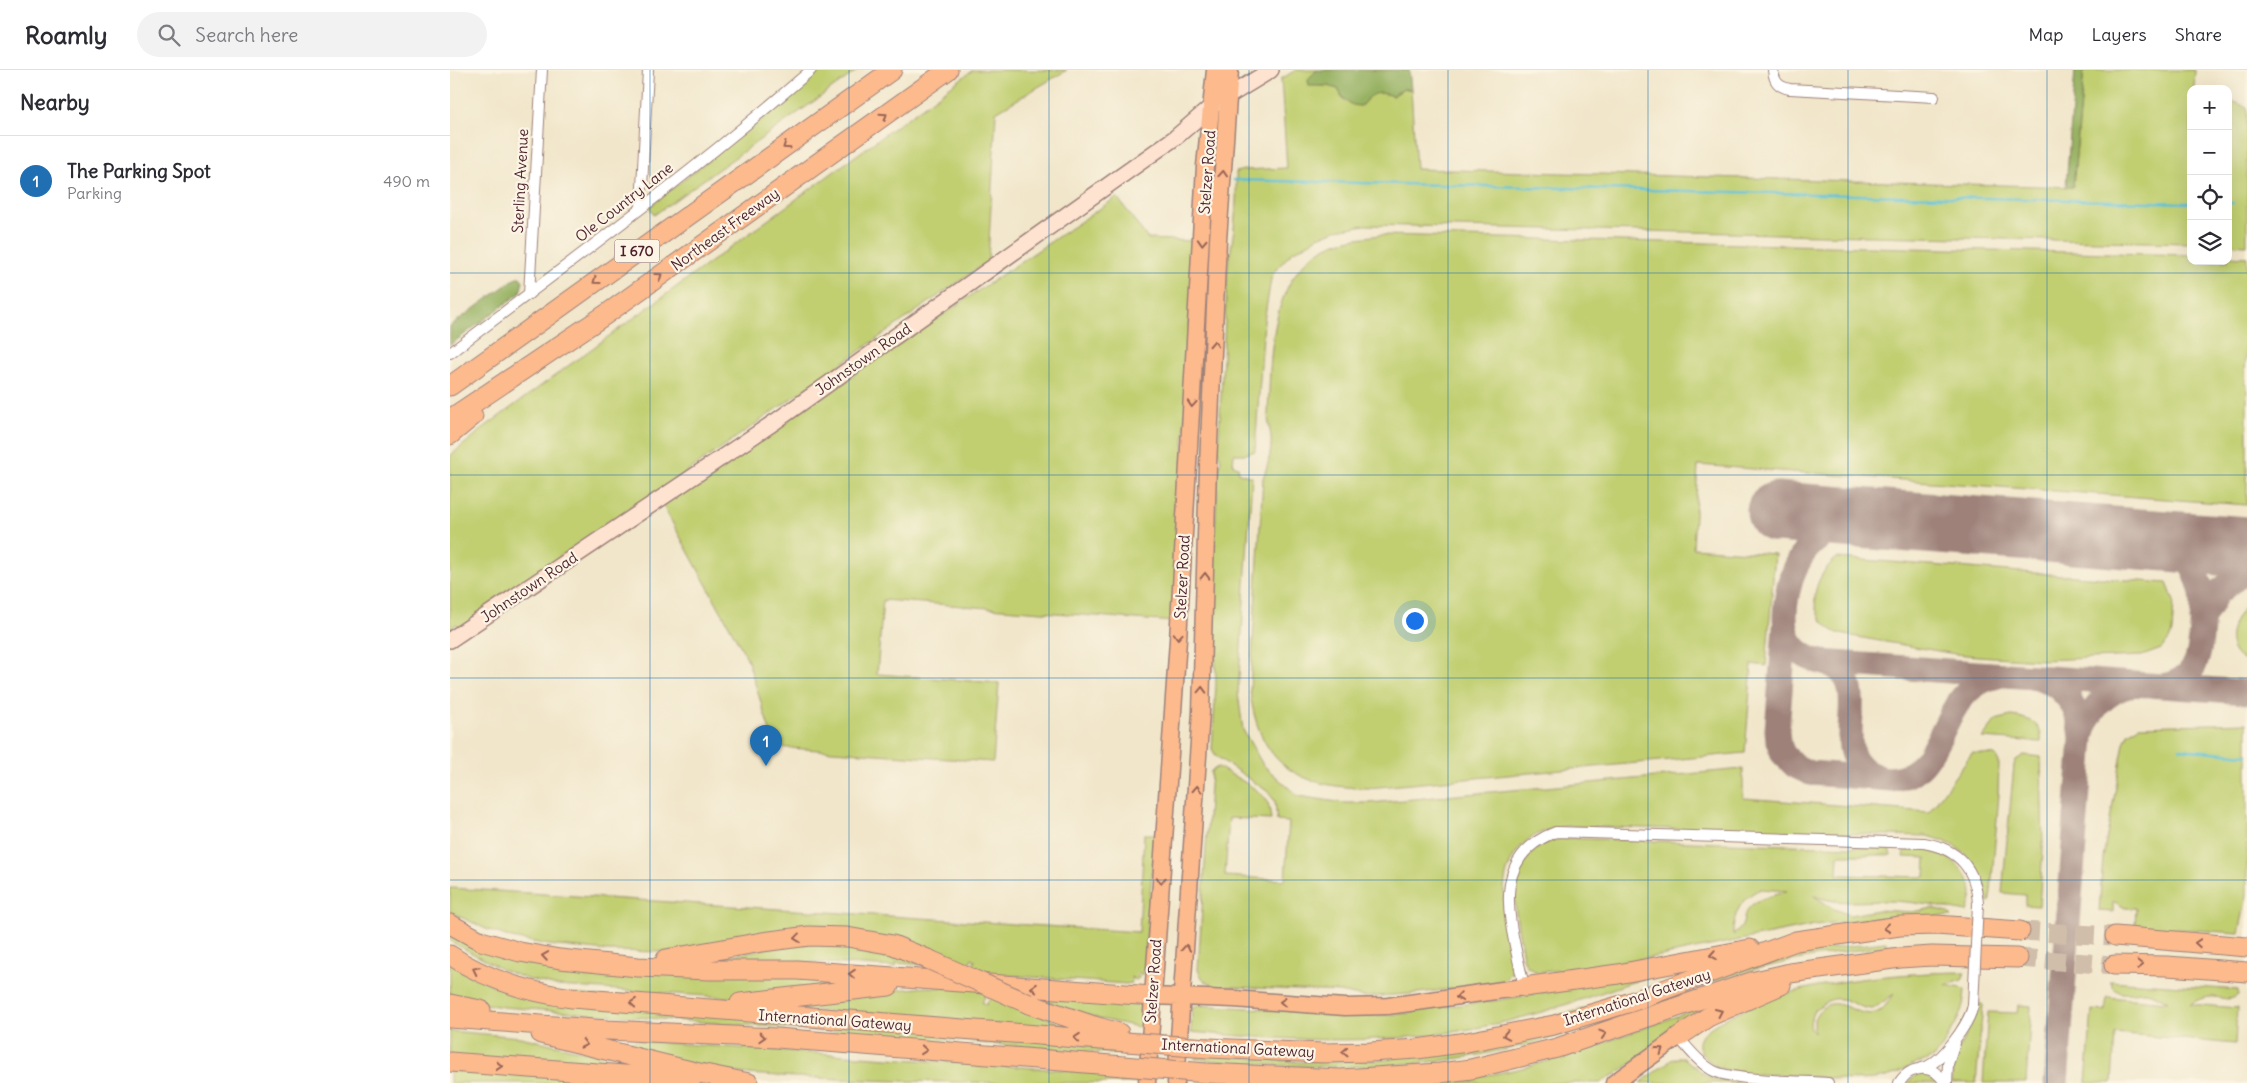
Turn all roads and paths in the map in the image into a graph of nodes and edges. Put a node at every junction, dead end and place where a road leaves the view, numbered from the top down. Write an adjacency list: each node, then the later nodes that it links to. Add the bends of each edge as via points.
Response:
1 (542, 70): 14 (street, Sterling Avenue)
2 (648, 70): 13 (street)
3 (811, 70): 13 (street, Ole Country Lane, via 763,112)
4 (892, 70): 17 (highway, I 670, one-way to 17)
5 (948, 70): 15 (highway, Northeast Freeway / I 670, one-way to 5)
6 (1215, 70): 12 (main road, Stelzer Road)
7 (1230, 70): 10 (main road, Stelzer Road)
8 (1271, 70): 10 (main road, Johnstown Road)
9 (1773, 70): 11 (street, via 1775,81 1790,89)
10 (1229, 97): 12 (main road, Johnstown Road); 35 (main road, Stelzer Road, one-way to 10, via 1202,712 1209,442 1218,240)
11 (1934, 98)
12 (1212, 106): 20 (main road, Johnstown Road, via 1176,138 776,421); 34 (main road, Stelzer Road, one-way to 34, via 1205,166 1179,630)
13 (641, 207): 14 (street, Ole Country Lane)
14 (529, 294): 16 (street, Ole Country Lane)
15 (605, 315): 18 (highway, Northeast Freeway / I 670); 19 (highway)
16 (450, 353)
17 (450, 386)
18 (450, 419)
19 (450, 435)
20 (450, 640)
21 (450, 924): 28 (highway, one-way to 21, via 520,952 481,940)
22 (2020, 931): 24 (highway, International Gateway, one-way to 24, via 1900,926)
23 (2115, 936): 25 (highway, one-way to 23)
24 (1796, 941): 33 (highway, one-way to 33, via 1618,974); 42 (highway, International Gateway, one-way to 42, bridge, via 1628,1003 1554,1025 1417,1049 1324,1052 1208,1048)
25 (2247, 947)
26 (450, 955): 37 (highway, International Gateway, one-way to 26, via 546,994 491,977)
27 (2018, 958): 30 (highway, International Gateway, via 1932,956)
28 (593, 961): 32 (highway, one-way to 28, via 797,970 638,967); 42 (highway, one-way to 28, bridge, via 1029,1004 893,945 847,937 809,936 678,958)
29 (2114, 965): 31 (highway, one-way to 31)
30 (1834, 966): 43 (highway, one-way to 30, via 1708,1017 1752,996); 46 (highway, International Gateway, one-way to 30, via 1341,1079 1409,1076 1471,1068 1557,1048 1751,982)
31 (2247, 972)
32 (936, 982): 34 (highway, one-way to 32); 37 (highway, via 780,1000)
33 (1524, 987): 35 (main road, one-way to 35, via 1388,1006 1345,1007); 40 (street, bridge, via 1510,916 1509,881 1525,850 1544,836 1556,832 1924,844 1949,850 1967,866 1974,879 1978,904 1972,1005 1970,1016)
34 (1152, 996): 35 (main road); 50 (main road, Stelzer Road)
35 (1182, 997): 51 (main road, Stelzer Road)
36 (450, 1004): 41 (highway, via 496,1013 606,1021)
37 (682, 1007): 42 (highway, International Gateway, one-way to 37)
38 (450, 1018): 41 (highway, International Gateway)
39 (450, 1024): 49 (highway, one-way to 49, via 525,1030)
40 (1959, 1033): 45 (street, via 1936,1062); 56 (street, via 1948,1064)
41 (713, 1035): 46 (highway, International Gateway, one-way to 46, bridge)
42 (1126, 1038)
43 (1678, 1038): 53 (main road, one-way to 43); 54 (street, via 1707,1067 1718,1073)
44 (450, 1062): 48 (highway, one-way to 48)
45 (1922, 1068): 47 (street, via 1911,1071); 56 (street, via 1936,1072)
46 (1206, 1073): 52 (highway)
47 (1902, 1079): 55 (street)
48 (741, 1083)
49 (749, 1083)
50 (1147, 1083)
51 (1176, 1083)
52 (1239, 1083)
53 (1614, 1083)
54 (1828, 1083)
55 (1889, 1083)
56 (1946, 1083)

